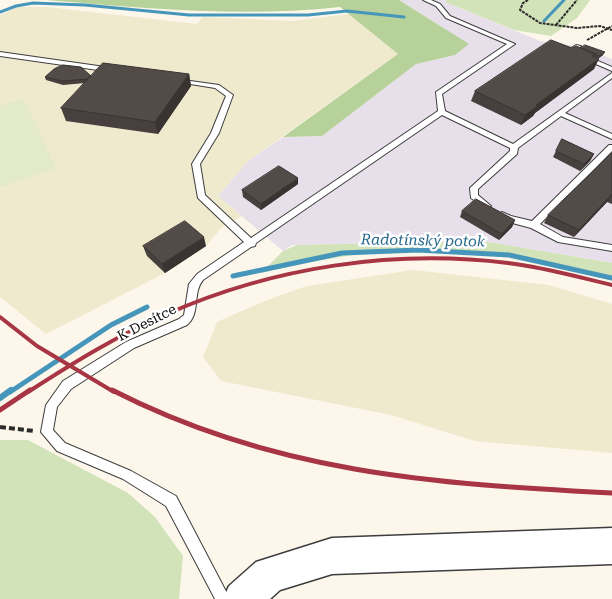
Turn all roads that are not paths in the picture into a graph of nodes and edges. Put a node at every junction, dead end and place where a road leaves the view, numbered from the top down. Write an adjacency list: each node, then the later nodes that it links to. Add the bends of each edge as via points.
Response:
1 (426, 0): 7 (lane, via 438,5 448,17 512,44 438,93)
2 (578, 46): 5 (lane, via 570,51)
3 (0, 54): 4 (lane)
4 (120, 71)
5 (612, 74): 8 (lane)
6 (168, 79): 13 (lane, via 217,86 230,95 215,133 196,164 201,196)
7 (442, 112): 10 (lane); 13 (lane, K Desítce)
8 (560, 113): 9 (lane); 10 (lane)
9 (612, 137)
10 (514, 147): 12 (lane, via 514,152 474,188 474,196 508,219)
11 (612, 147): 12 (lane)
12 (534, 225): 14 (lane, via 562,240)
13 (252, 244): 16 (lane, K Desítce, via 200,277 194,284 190,313 183,322 130,345 67,386 52,405 47,432 61,447 127,475 171,501)
14 (612, 248)
15 (612, 546): 17 (street, via 332,556 270,575)
16 (223, 599)
17 (242, 599)

